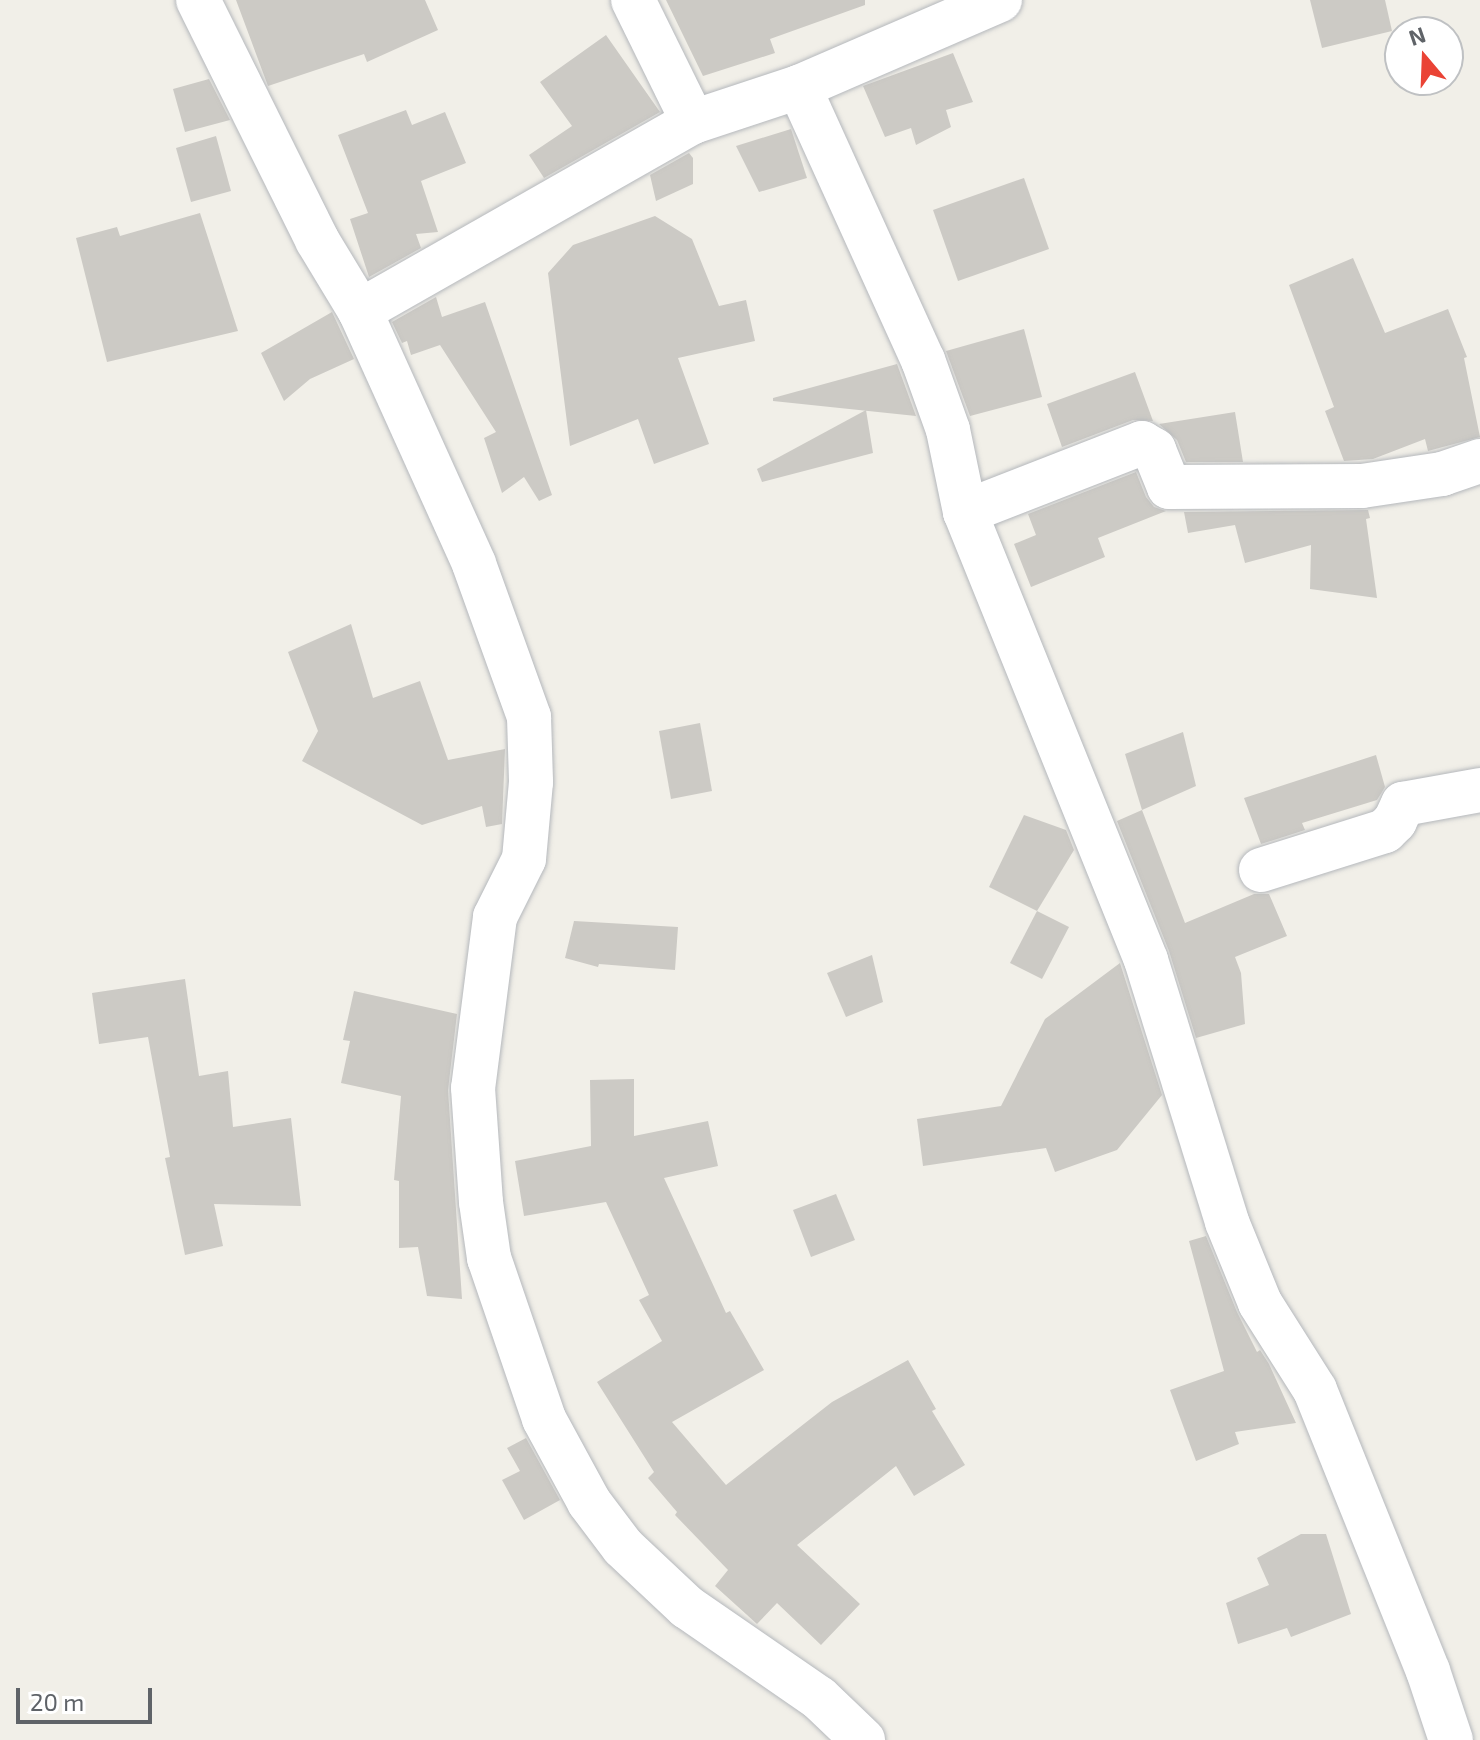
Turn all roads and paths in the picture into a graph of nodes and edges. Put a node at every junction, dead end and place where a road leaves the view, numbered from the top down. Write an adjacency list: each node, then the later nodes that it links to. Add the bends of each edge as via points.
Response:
1 (198, 0): 6 (street, via 317,240)
2 (633, 0): 5 (street)
3 (1000, 0): 4 (street)
4 (799, 87): 5 (street); 8 (street, via 923,360 948,430)
5 (693, 122): 6 (street)
6 (360, 311): 11 (street, via 474,564 529,717 531,782 524,859 495,917 473,1088 489,1258 513,1333 544,1419 589,1502 623,1547 687,1607 819,1698)
7 (1480, 461): 8 (street, via 1442,474 1362,486 1169,487 1154,450 1142,443)
8 (965, 512): 12 (street, via 1146,960 1227,1222 1266,1314 1315,1390)
9 (1480, 790): 10 (street, via 1403,804 1385,831)
10 (1261, 870)
11 (863, 1740)
12 (1451, 1740)

